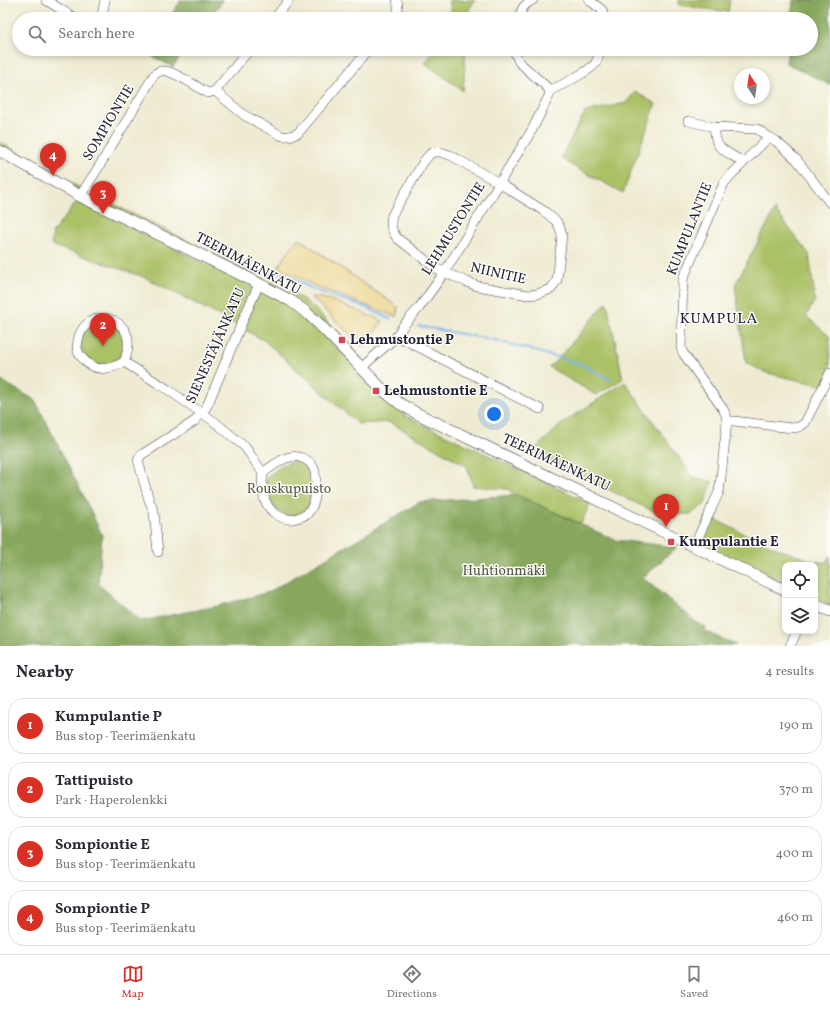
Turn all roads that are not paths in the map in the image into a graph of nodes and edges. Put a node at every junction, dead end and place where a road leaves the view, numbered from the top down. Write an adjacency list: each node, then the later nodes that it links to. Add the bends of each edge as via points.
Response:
1 (46, 0): 7 (street)
2 (105, 0): 8 (street)
3 (289, 0): 9 (street)
4 (397, 0): 10 (street)
5 (533, 0): 11 (street)
6 (589, 0): 12 (street)
7 (65, 12)
8 (103, 12)
9 (280, 12)
10 (398, 12)
11 (521, 12)
12 (602, 12)
13 (244, 56): 18 (street)
14 (363, 56): 18 (street, via 296,134 280,135 244,115)
15 (516, 56): 17 (street, via 518,62)
16 (599, 56): 17 (street, via 594,65 586,71)
17 (550, 90): 24 (street, LEHMUSTONTIE, via 532,130)
18 (215, 91): 25 (street, SOMPIONTIE, via 208,93 176,75 166,71 157,72)
19 (688, 121): 20 (street)
20 (714, 127): 21 (street, via 757,129); 23 (street, via 719,146)
21 (768, 137): 23 (street, KUMPULANTIE); 26 (street, via 797,160)
22 (0, 150): 25 (street, TEERIMÄENKATU)
23 (744, 162): 35 (street, KUMPULANTIE, via 721,190 682,286 683,353 723,409)
24 (500, 183): 27 (street, LEHMUSTONTIE); 27 (street, NIINITIE, via 440,152 430,154 424,161 392,216 391,227 397,238); 27 (street, NIINITIE, via 544,211 560,228 562,236 558,274 554,285 545,292 528,295 477,286)
25 (80, 196): 28 (street, TEERIMÄENKATU)
26 (830, 203)
27 (444, 273): 29 (street, LEHMUSTONTIE)
28 (259, 284): 31 (street, TEERIMÄENKATU, via 307,313); 34 (street, SIENESTÄJÄNKATU)
29 (397, 336): 31 (street, LEHMUSTONTIE); 33 (street)
30 (124, 362): 30 (street, via 106,369 88,364 77,347 78,337 84,327 98,318 114,320 122,326 128,339); 34 (street)
31 (361, 368): 37 (street, TEERIMÄENKATU, via 399,403 418,414)
32 (830, 374): 35 (street, via 805,423 799,427)
33 (540, 409)
34 (202, 413): 36 (street, via 245,447); 38 (street, SIENESTÄJÄNKATU, via 195,421 141,455 138,460 154,512)
35 (727, 421): 37 (street, via 719,492)
36 (263, 473): 36 (street, via 264,498 277,516 296,519 307,514 316,495 314,467 305,459 296,456 280,461)
37 (694, 546): 39 (street, TEERIMÄENKATU)
38 (158, 552)
39 (782, 589)
40 (818, 605): 41 (street)
41 (830, 611)
42 (796, 634): 43 (street)
43 (790, 646)

